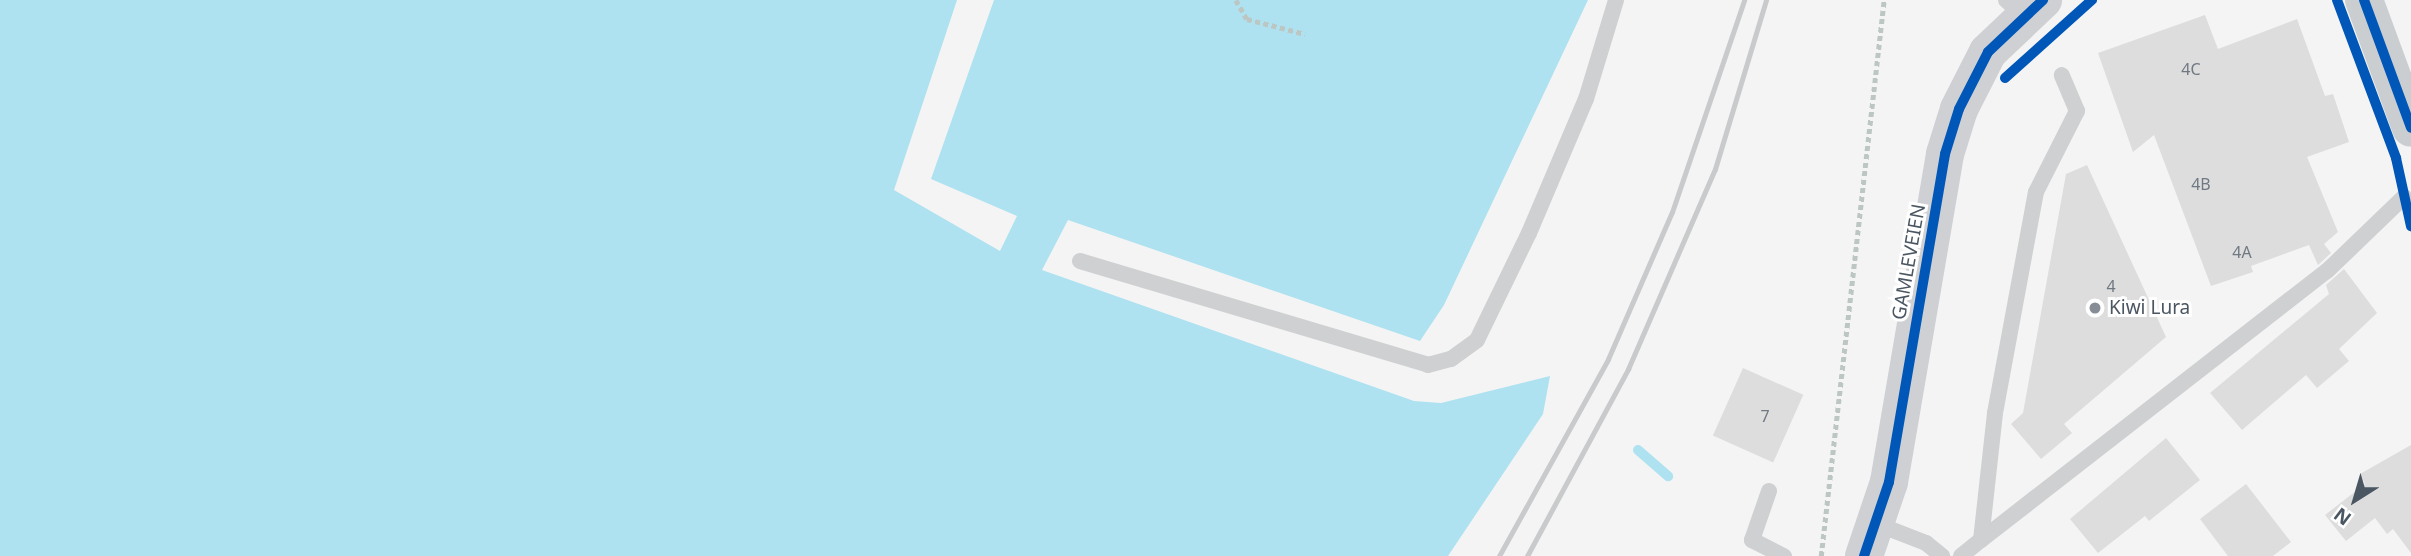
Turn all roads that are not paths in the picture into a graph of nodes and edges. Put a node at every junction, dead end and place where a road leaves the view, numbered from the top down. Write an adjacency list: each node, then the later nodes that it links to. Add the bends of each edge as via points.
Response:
1 (1616, 0): 7 (lane, via 1586,99 1529,233 1477,340 1451,359 1428,365)
2 (2364, 0): 5 (main road)
3 (2024, 6): 9 (main road, GAMLEVEIEN, via 1988,52 1959,109 1945,154 1889,482)
4 (2062, 75): 10 (lane, via 2077,111 2036,192 1995,412)
5 (2411, 128)
6 (2404, 197): 10 (lane, via 2327,271)
7 (1080, 261)
8 (1769, 491): 11 (lane, via 1752,540)
9 (1870, 540): 12 (lane, via 1926,543)
10 (1981, 540): 13 (lane)
11 (1784, 556)
12 (1942, 556)
13 (1961, 556)

